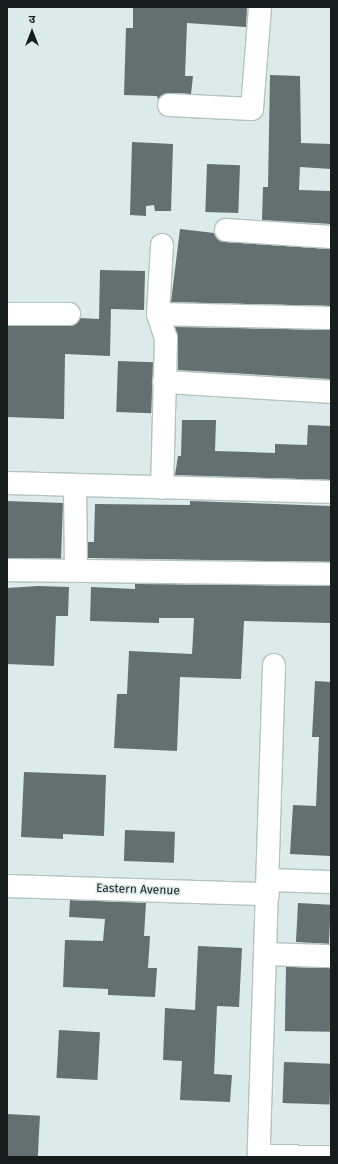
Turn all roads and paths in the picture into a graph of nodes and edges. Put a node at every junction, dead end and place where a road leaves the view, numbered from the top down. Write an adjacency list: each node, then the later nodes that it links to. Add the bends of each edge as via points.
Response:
1 (260, 7): 2 (street, via 252,108)
2 (169, 105)
3 (226, 230): 4 (street)
4 (331, 238)
5 (162, 245): 8 (street)
6 (7, 314): 7 (street)
7 (69, 314)
8 (158, 314): 9 (street); 10 (street, via 166,338)
9 (331, 318)
10 (164, 382): 11 (street); 14 (street)
11 (331, 392)
12 (7, 483): 13 (street)
13 (75, 486): 14 (street); 16 (street)
14 (162, 488): 15 (street)
15 (331, 492)
16 (76, 569): 17 (street); 18 (street)
17 (7, 570)
18 (331, 574)
19 (274, 665): 22 (street)
20 (331, 882): 22 (street, Eastern Avenue)
21 (7, 886): 22 (street, Eastern Avenue)
22 (269, 887): 23 (street)
23 (266, 954): 24 (street); 25 (street, via 259,1154)
24 (331, 956)
25 (331, 1157)

